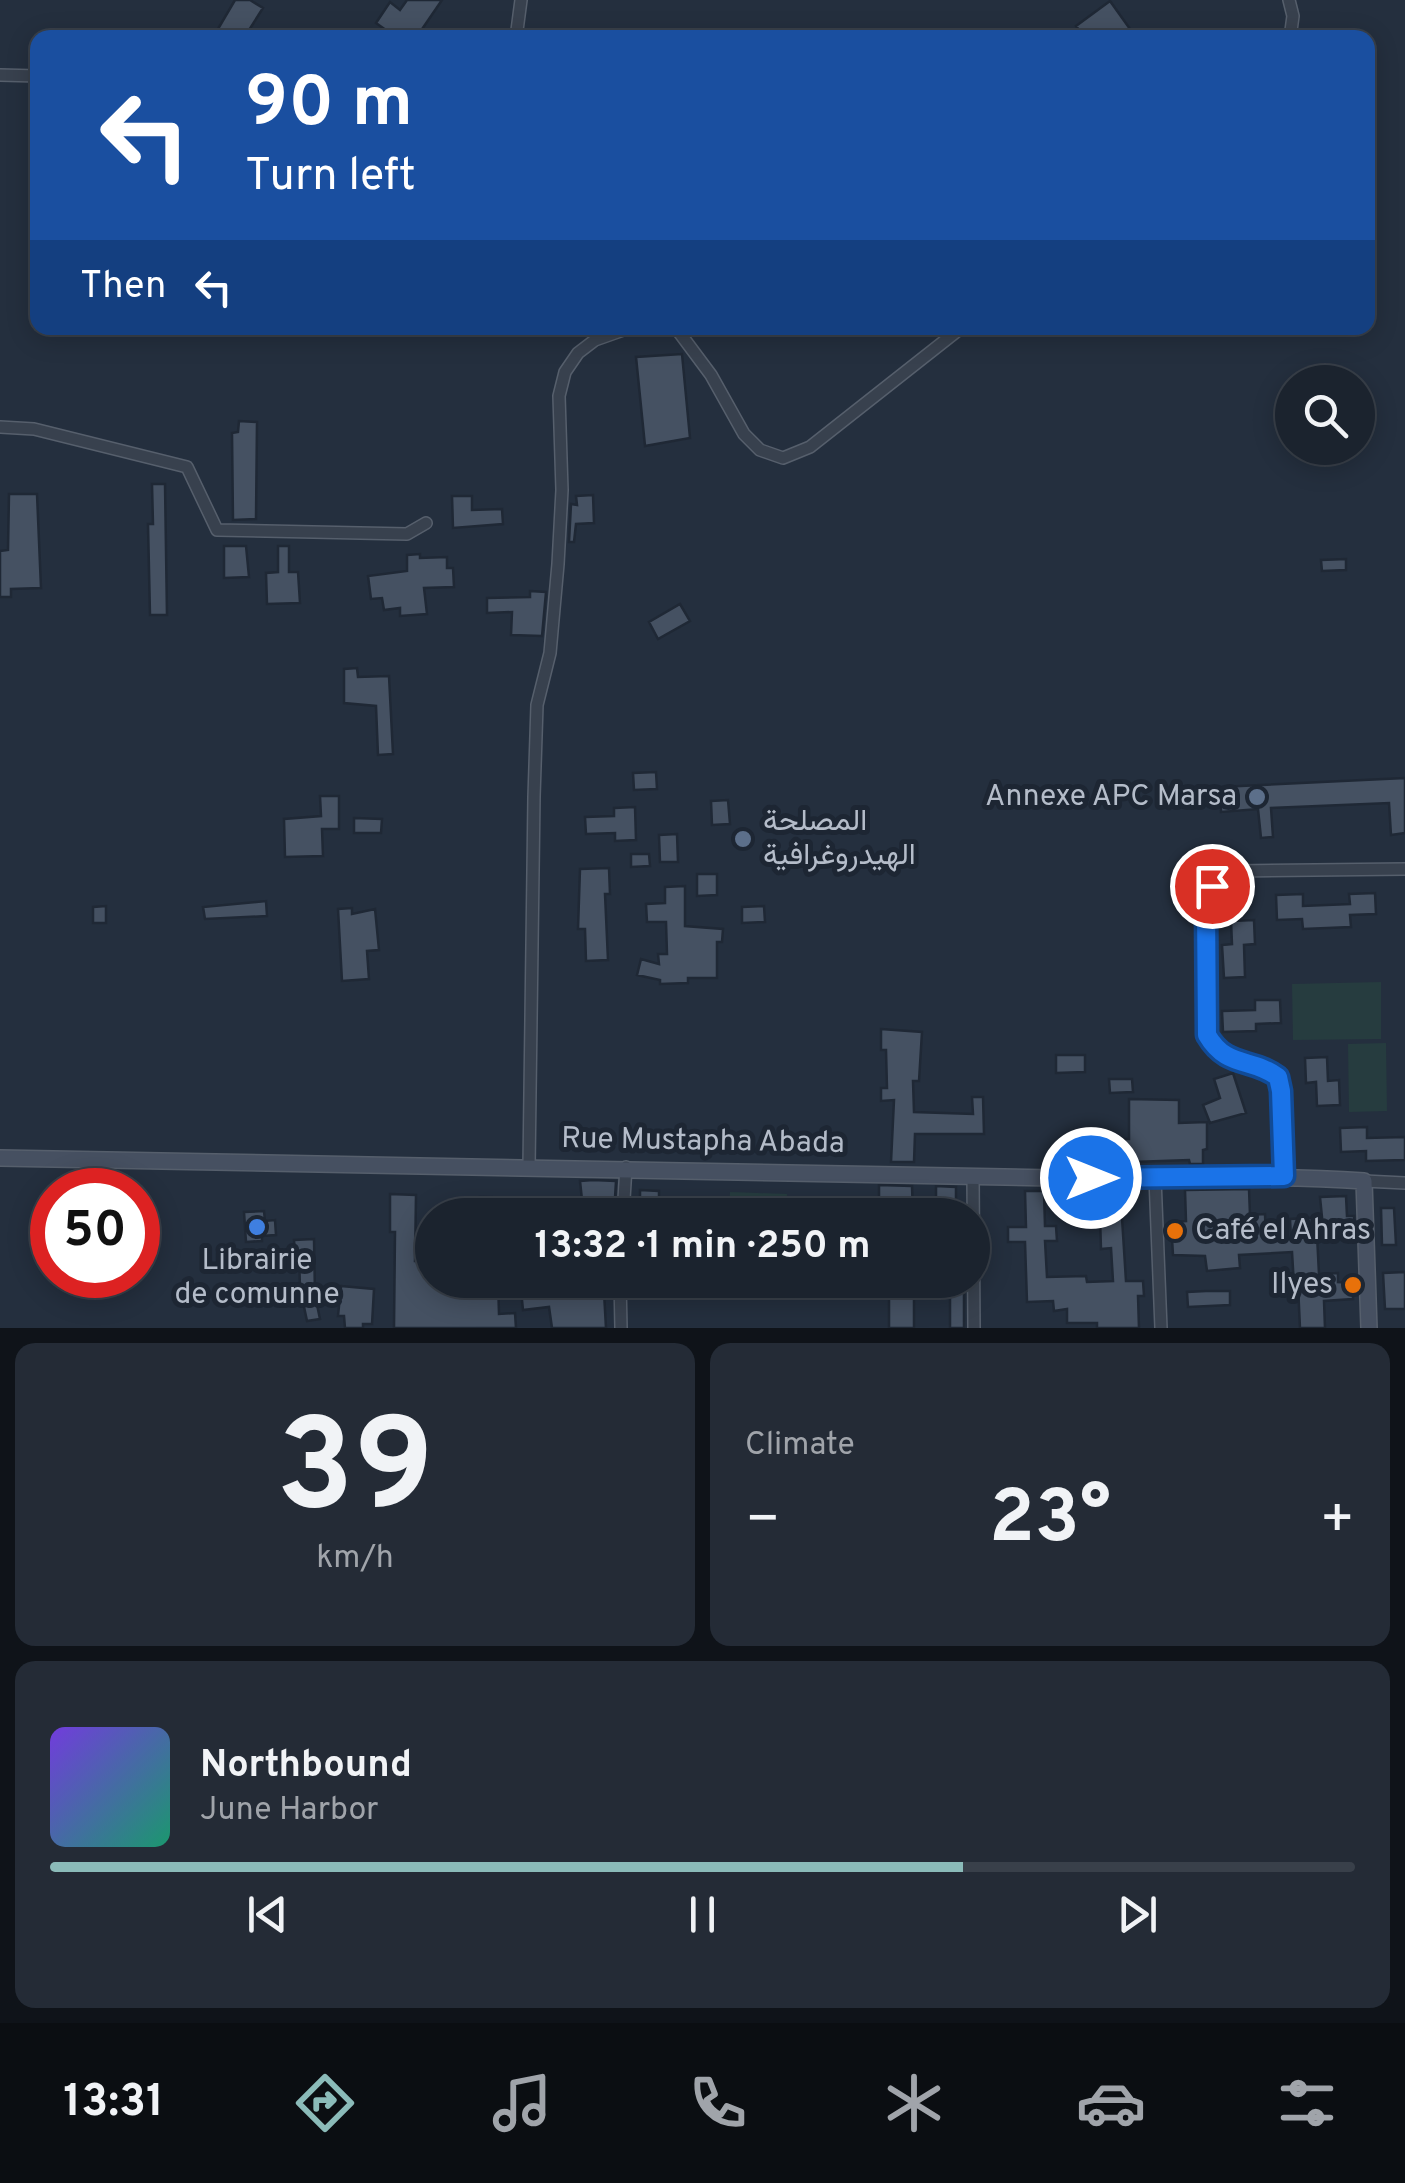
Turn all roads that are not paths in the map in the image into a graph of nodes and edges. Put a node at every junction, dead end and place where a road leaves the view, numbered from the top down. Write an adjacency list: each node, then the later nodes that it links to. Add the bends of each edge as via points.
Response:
1 (521, 0): 3 (street)
2 (1289, 0): 4 (street)
3 (517, 30)
4 (1291, 30)
5 (0, 75): 6 (street)
6 (30, 76)
7 (609, 335): 14 (street, via 578,353 559,396 558,564 538,705 534,798)
8 (681, 335): 9 (street, via 744,434 766,455 783,458 810,447)
9 (952, 335)
10 (0, 427): 11 (street, via 34,429 187,467 216,530 408,534)
11 (426, 523)
12 (1405, 869): 17 (street, via 1238,871 1216,878 1207,896 1207,1035 1230,1060 1278,1077)
13 (0, 1158): 14 (main road, Rue Mustapha Abada)
14 (529, 1167): 15 (main road, Rue Mustapha Abada)
15 (626, 1167): 16 (main road, Rue Mustapha Abada); 21 (street)
16 (973, 1176): 18 (main road, Rue Mustapha Abada); 24 (street)
17 (1284, 1176): 18 (main road, Rue Mustapha Abada); 19 (main road, Rue Mustapha Abada)
18 (1155, 1178): 25 (street)
19 (1364, 1181): 20 (street, Rue Mustapha Abada); 26 (main road)
20 (1405, 1183)
21 (624, 1198)
22 (620, 1298): 23 (street)
23 (620, 1328)
24 (974, 1328)
25 (1161, 1328)
26 (1369, 1328)

